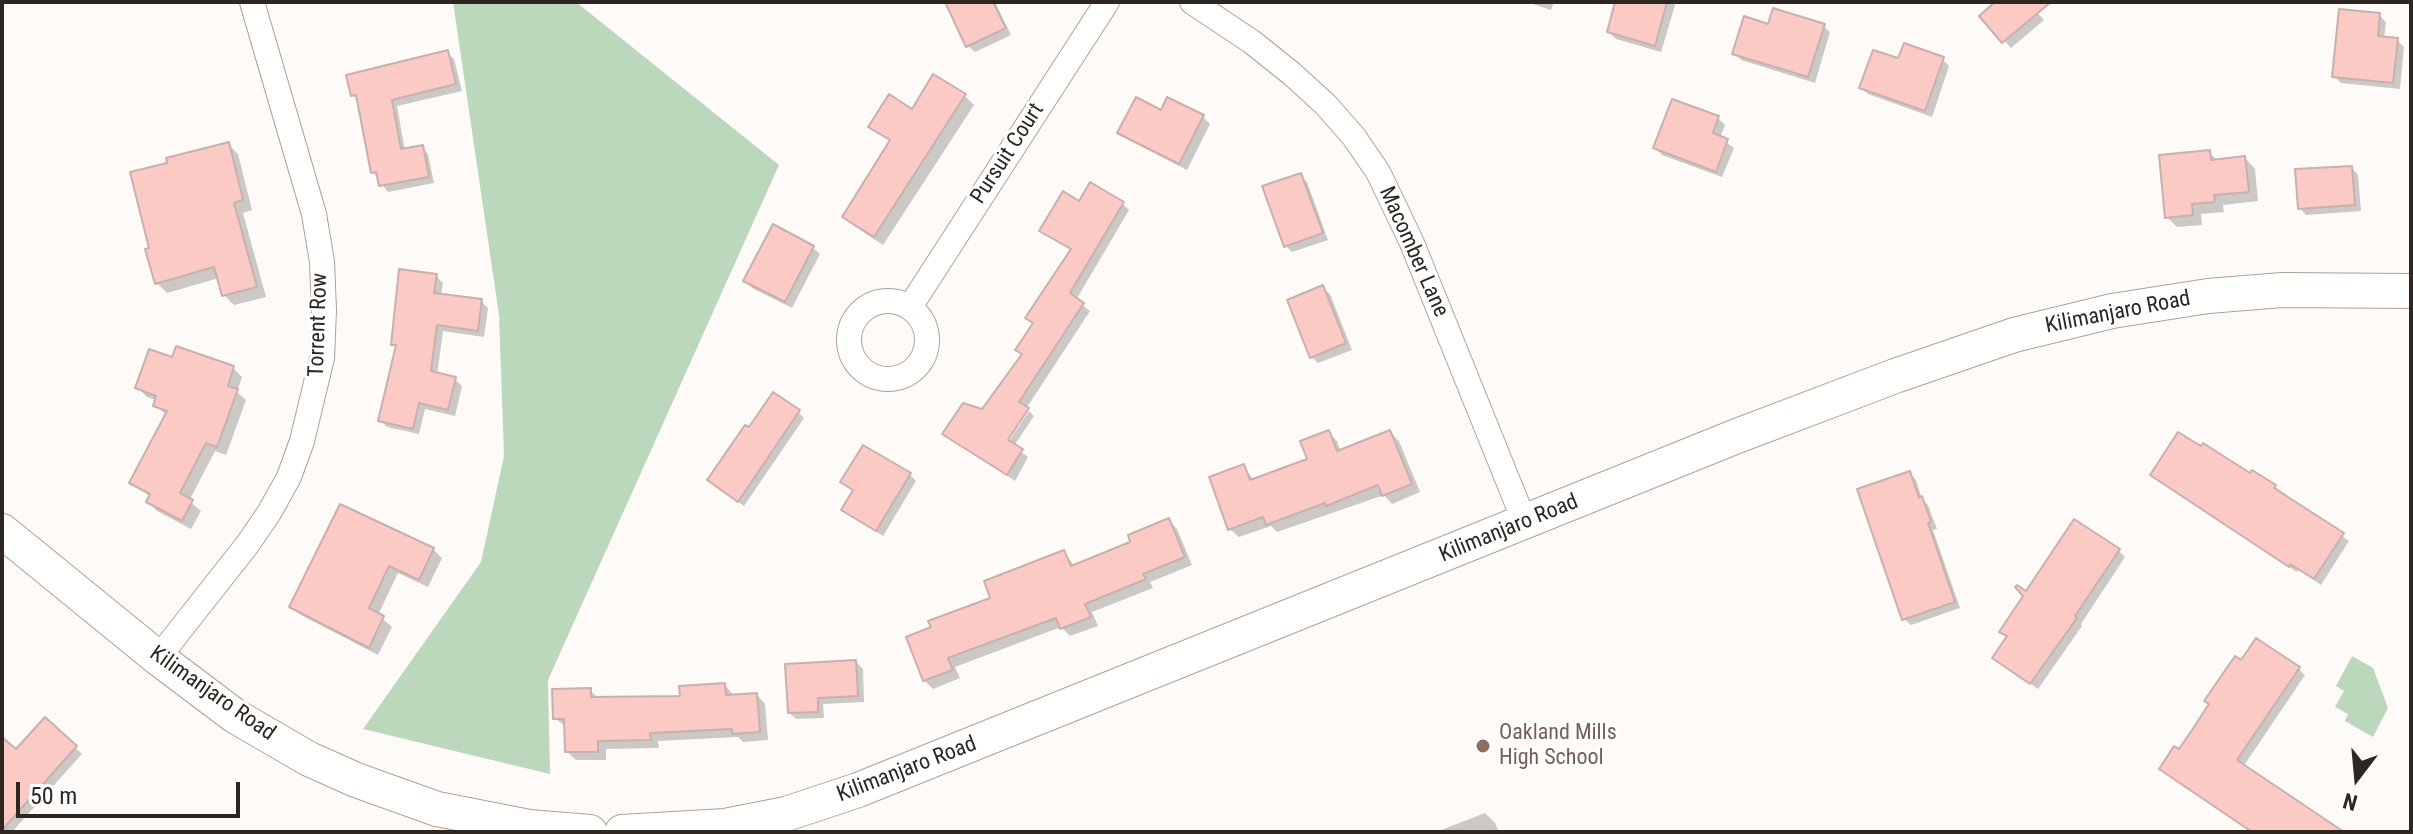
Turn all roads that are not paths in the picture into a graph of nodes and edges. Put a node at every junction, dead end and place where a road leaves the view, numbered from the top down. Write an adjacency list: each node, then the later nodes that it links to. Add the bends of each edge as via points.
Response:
1 (252, 2): 8 (street, Torrent Row, via 314,214 322,262 322,358 302,441 276,501)
2 (1107, 2): 5 (street, Pursuit Court)
3 (1192, 2): 6 (street, Macomber Lane, via 1252,42 1326,105 1378,172)
4 (2411, 291): 6 (street, Kilimanjaro Road, via 2282,290 2208,296 2112,311 2014,335 1752,430)
5 (910, 307)
6 (1525, 523): 11 (street, Kilimanjaro Road, via 858,790 786,814 725,826)
7 (2, 531): 8 (street, Kilimanjaro Road)
8 (158, 658): 9 (street, Kilimanjaro Road, via 235,716 309,759)
9 (435, 820): 10 (street, Kilimanjaro Road)
10 (590, 832)
11 (622, 832)

